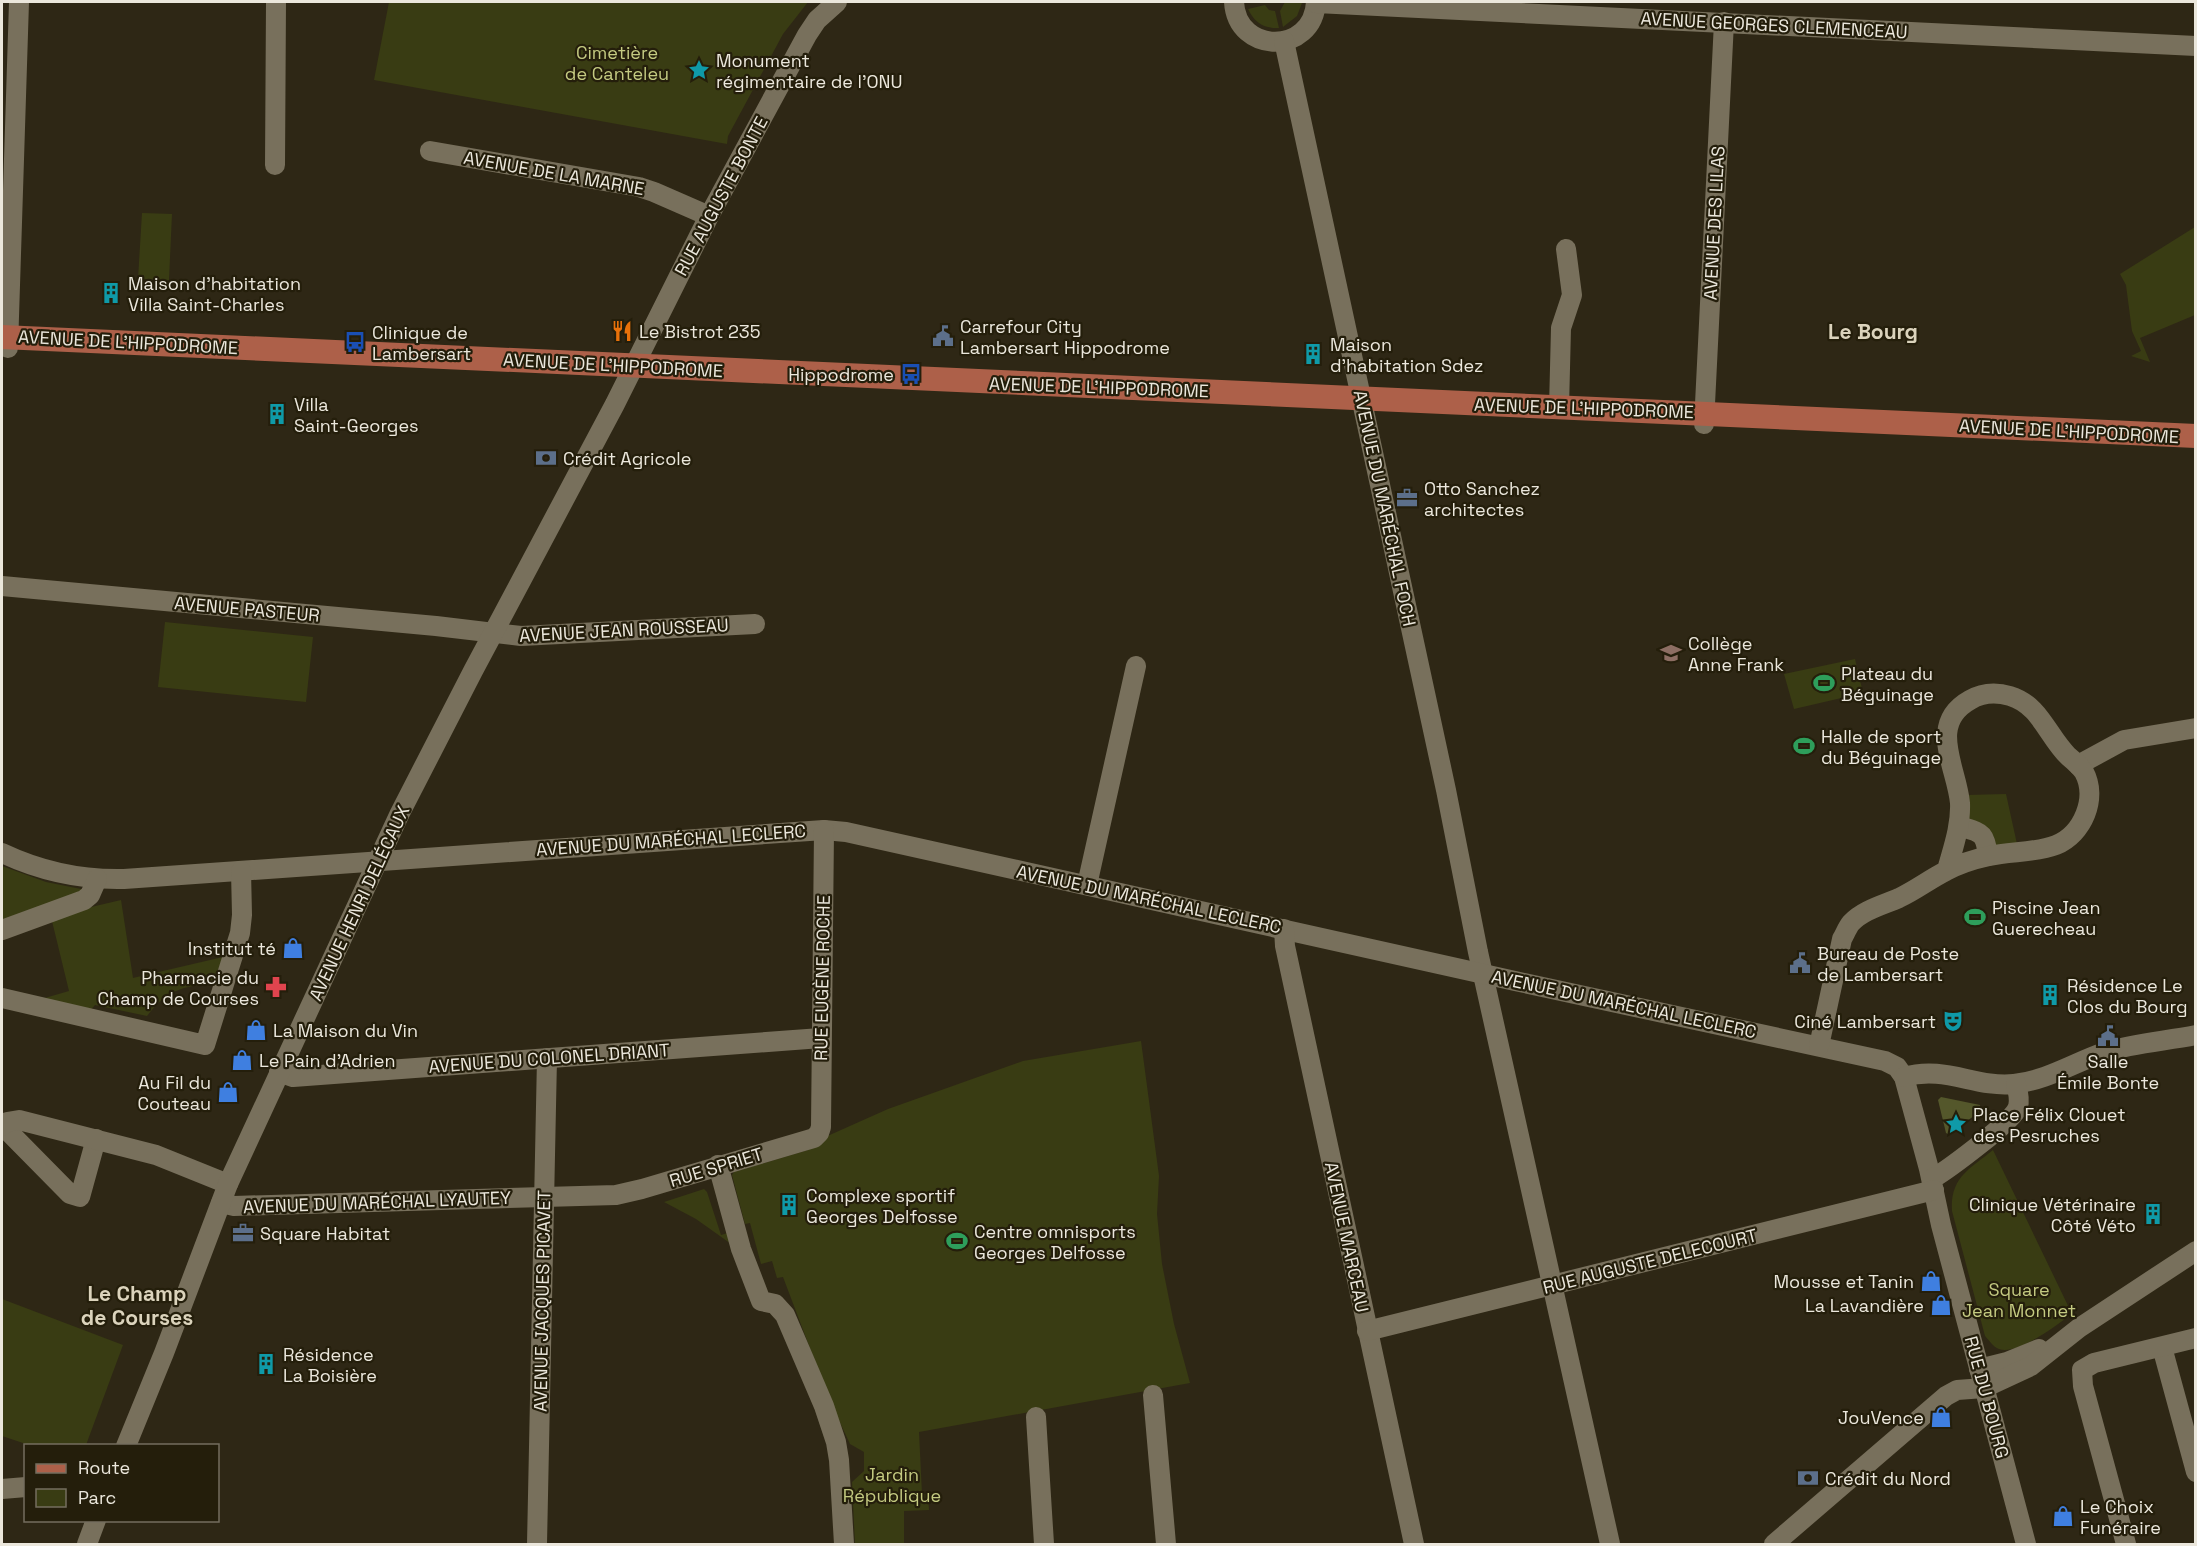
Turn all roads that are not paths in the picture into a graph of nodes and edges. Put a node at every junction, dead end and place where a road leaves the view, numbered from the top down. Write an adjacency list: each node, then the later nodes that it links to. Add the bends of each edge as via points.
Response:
1 (19, 2): 13 (street)
2 (276, 2): 10 (street)
3 (837, 2): 11 (street, RUE AUGUSTE BONTE, via 807,34)
4 (1234, 2): 7 (street, via 1239,21 1250,34 1266,41)
5 (1316, 2): 6 (street, AVENUE GEORGES CLEMENCEAU); 7 (street, via 1308,26)
6 (1724, 22): 8 (street, AVENUE GEORGES CLEMENCEAU); 17 (street, AVENUE DES LILAS)
7 (1284, 41): 15 (street, AVENUE DU MARÉCHAL FOCH)
8 (2196, 46)
9 (430, 151): 11 (street, AVENUE DE LA MARNE, via 639,188)
10 (275, 165)
11 (710, 216): 14 (street, RUE AUGUSTE BONTE)
12 (1566, 249): 16 (street, via 1572,295 1561,328)
13 (5, 342): 14 (main road, AVENUE DE L'HIPPODROME)
14 (631, 372): 15 (main road, AVENUE DE L'HIPPODROME); 22 (street, AVENUE HENRI DELÉCAUX)
15 (1362, 404): 16 (main road, AVENUE DE L'HIPPODROME); 17 (main road, AVENUE DE L'HIPPODROME); 37 (street, AVENUE DU MARÉCHAL FOCH)
16 (1559, 408): 17 (main road, AVENUE DE L'HIPPODROME)
17 (1704, 419): 18 (main road, AVENUE DE L'HIPPODROME); 19 (main road, AVENUE DE L'HIPPODROME)
18 (2196, 436)
19 (2196, 446)
20 (2, 586): 22 (street, AVENUE PASTEUR)
21 (755, 624): 22 (street, AVENUE JEAN ROUSSEAU, via 541,636)
22 (493, 634): 30 (street, AVENUE HENRI DELÉCAUX)
23 (1136, 666): 34 (street)
24 (2196, 728): 25 (street, via 2124,740)
25 (2078, 765): 26 (street, via 2052,738 2035,711 2021,700 1996,693 1970,700 1957,711 1947,738 1958,793); 29 (street, via 2089,787 2088,804 2072,834 2055,846)
26 (1959, 826): 29 (street, via 1984,836); 31 (street)
27 (824, 830): 30 (street, AVENUE DU MARÉCHAL LECLERC); 34 (street, AVENUE DU MARÉCHAL LECLERC); 40 (street, RUE EUGÈNE ROCHE)
28 (2, 853): 33 (street, AVENUE DU MARÉCHAL LECLERC, via 48,870)
29 (1988, 856): 31 (street)
30 (378, 862): 32 (street, AVENUE DU MARÉCHAL LECLERC); 43 (street, AVENUE HENRI DELÉCAUX)
31 (1947, 870): 41 (street, via 1851,923 1842,939)
32 (241, 872): 33 (street, AVENUE DU MARÉCHAL LECLERC); 38 (street, via 240,933 205,1045)
33 (97, 879): 36 (street, via 84,900)
34 (1087, 885): 35 (street, AVENUE DU MARÉCHAL LECLERC)
35 (1284, 929): 37 (street, AVENUE DU MARÉCHAL LECLERC); 57 (street, AVENUE MARCEAU)
36 (2, 930)
37 (1485, 974): 41 (street, AVENUE DU MARÉCHAL LECLERC); 56 (street, AVENUE DU MARÉCHAL FOCH)
38 (2, 998)
39 (2196, 1035): 45 (street, via 2112,1050 2059,1073)
40 (821, 1038): 42 (street, AVENUE DU COLONEL DRIANT); 47 (street, RUE EUGÈNE ROCHE)
41 (1819, 1046): 44 (street, AVENUE DU MARÉCHAL LECLERC, via 1885,1061 1898,1067)
42 (547, 1058): 43 (street, AVENUE DU COLONEL DRIANT, via 293,1077); 53 (street, AVENUE JACQUES PICAVET)
43 (279, 1072): 50 (street, AVENUE HENRI DELÉCAUX)
44 (1904, 1077): 45 (street, via 1936,1073); 51 (street)
45 (2016, 1084): 51 (street, via 2019,1101 2011,1118)
46 (2, 1126): 48 (street, via 20,1120); 48 (street, via 76,1197 80,1197)
47 (821, 1127): 49 (street, RUE SPRIET, via 812,1139)
48 (96, 1139): 50 (street, via 156,1155)
49 (718, 1165): 52 (street, RUE SPRIET, via 632,1192); 70 (street, via 741,1250 761,1301 775,1304 785,1315 832,1426 839,1460)
50 (228, 1184): 54 (street, AVENUE HENRI DELÉCAUX)
51 (1933, 1185): 56 (street, RUE AUGUSTE DELECOURT); 60 (street, RUE DU BOURG)
52 (605, 1195): 53 (street, AVENUE DU MARÉCHAL LYAUTEY)
53 (544, 1197): 54 (street, AVENUE DU MARÉCHAL LYAUTEY, via 234,1206); 69 (street, AVENUE JACQUES PICAVET)
54 (221, 1203): 63 (street, AVENUE HENRI DELÉCAUX)
55 (2196, 1251): 60 (street, via 2069,1335)
56 (1552, 1285): 57 (street, RUE AUGUSTE DELECOURT); 74 (street, AVENUE DU MARÉCHAL FOCH)
57 (1367, 1331): 73 (street, AVENUE MARCEAU)
58 (2196, 1338): 59 (street)
59 (2162, 1347): 64 (street); 77 (street, via 2094,1363 2082,1370 2082,1386)
60 (1982, 1378): 75 (street, via 1946,1396); 76 (street, RUE DU BOURG)
61 (1153, 1395): 72 (street)
62 (1036, 1417): 71 (street)
63 (127, 1444)
64 (2196, 1472)
65 (24, 1486): 66 (street)
66 (2, 1489)
67 (96, 1522): 68 (street)
68 (87, 1545)
69 (537, 1545)
70 (844, 1545)
71 (1044, 1545)
72 (1166, 1545)
73 (1414, 1545)
74 (1610, 1545)
75 (1774, 1545)
76 (2026, 1545)
77 (2126, 1545)

